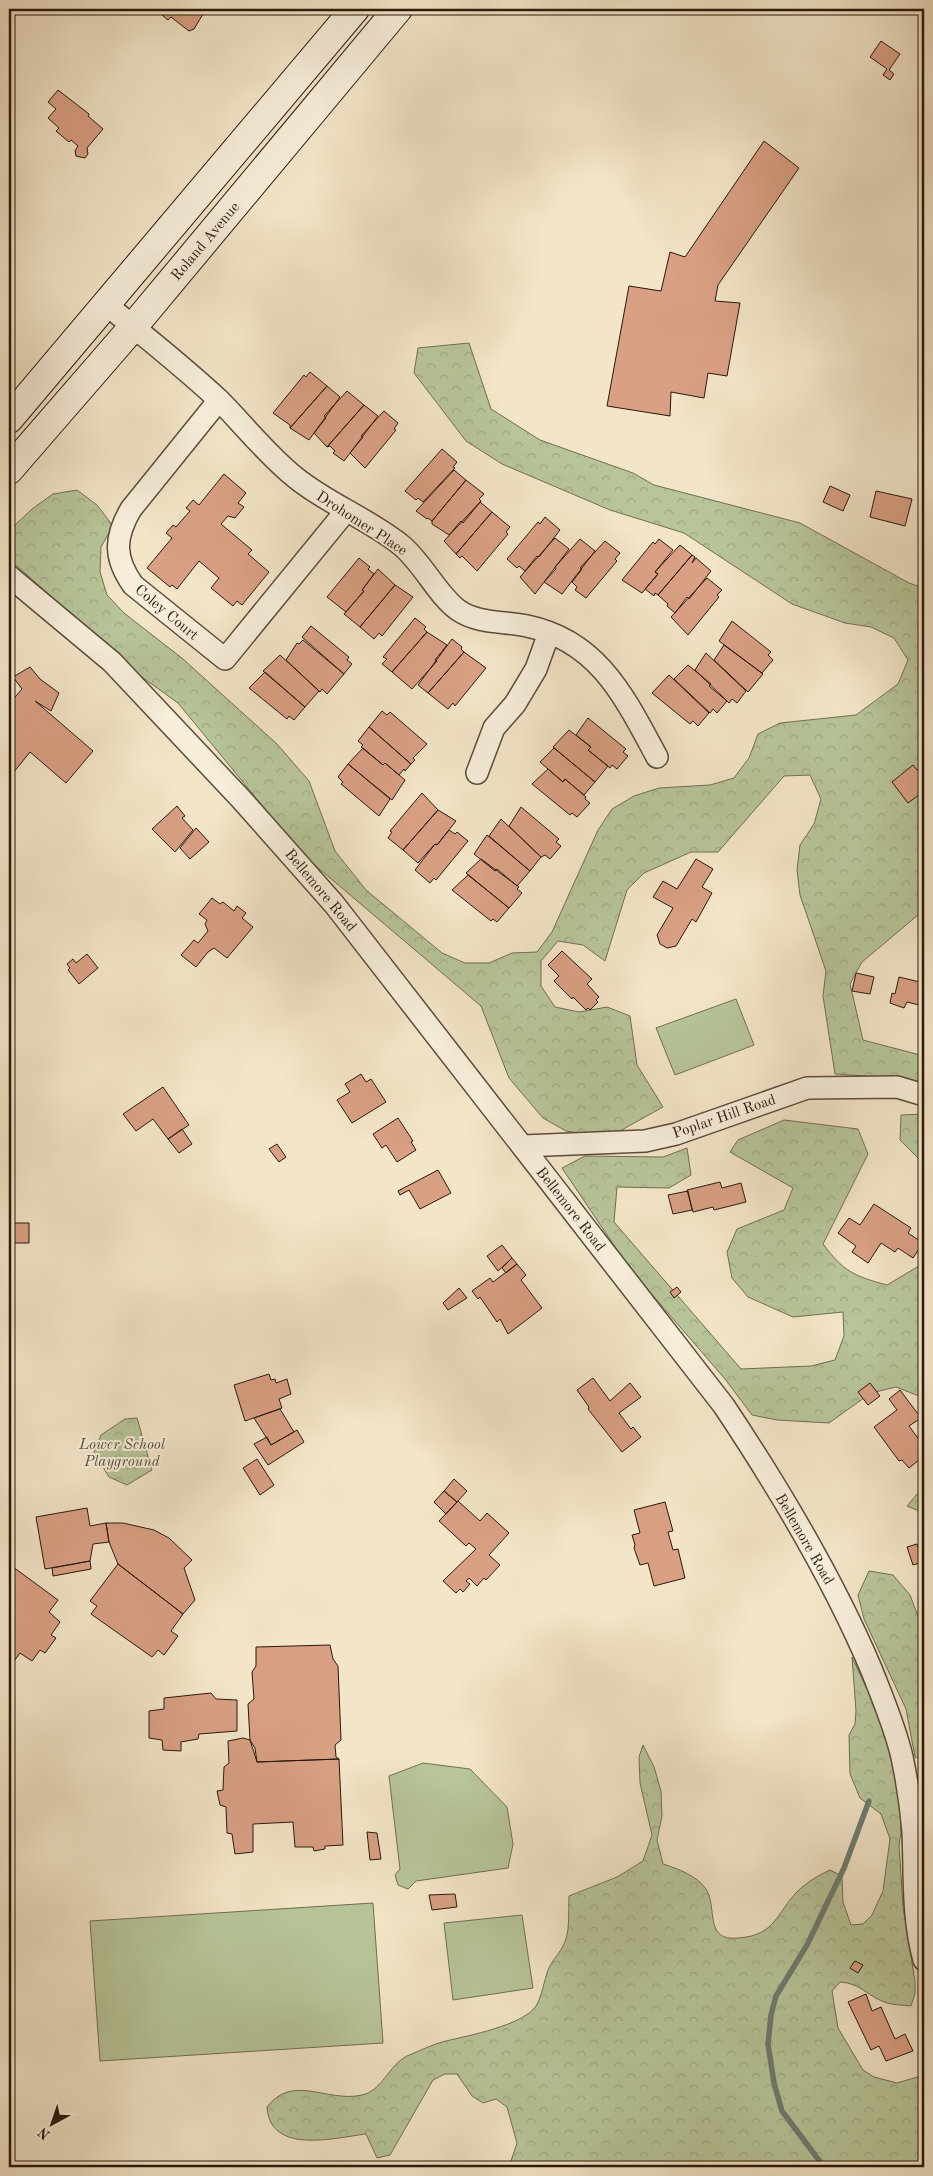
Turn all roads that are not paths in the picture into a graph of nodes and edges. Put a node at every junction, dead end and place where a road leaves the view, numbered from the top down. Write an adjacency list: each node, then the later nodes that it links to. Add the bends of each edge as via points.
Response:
1 (355, 9): 3 (street)
2 (398, 9): 4 (street, Roland Avenue)
3 (107, 305): 4 (street, Drohomer Place); 6 (street)
4 (133, 327): 5 (street, Drohomer Place); 7 (street, Roland Avenue)
5 (219, 400): 8 (street, Drohomer Place, via 288,472); 8 (street, Coley Court, via 124,520 118,559 133,585 225,660)
6 (9, 419)
7 (9, 470)
8 (345, 512): 10 (street, Drohomer Place, via 410,553 456,609 481,620 521,625)
9 (9, 576): 14 (street, Bellemore Road, via 112,662 247,806 334,904)
10 (549, 633): 11 (street, Drohomer Place, via 578,647 603,670); 12 (street, via 536,669 494,728)
11 (657, 757)
12 (477, 773)
13 (924, 1095): 14 (street, Poplar Hill Road, via 897,1087 807,1088 676,1134 645,1141)
14 (523, 1146): 15 (street, Bellemore Road, via 688,1357 766,1472 858,1636 902,1756)
15 (916, 1783): 16 (street, Bellemore Road, via 913,1893)
16 (924, 1960)

